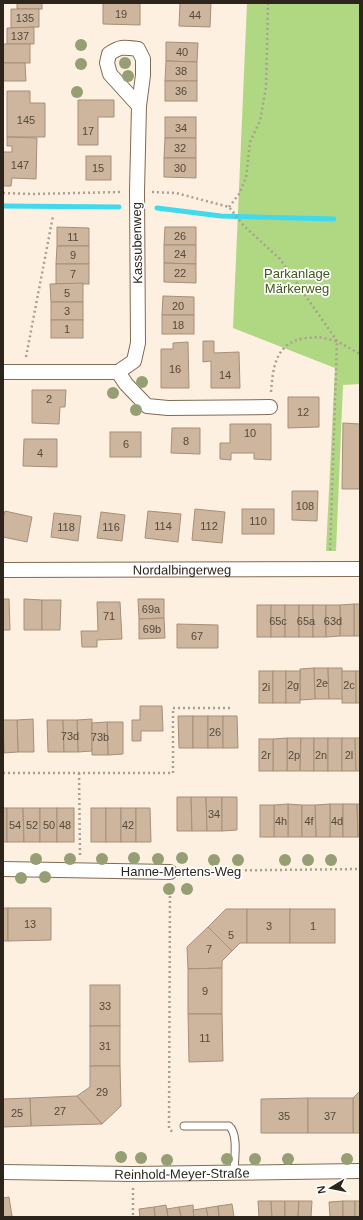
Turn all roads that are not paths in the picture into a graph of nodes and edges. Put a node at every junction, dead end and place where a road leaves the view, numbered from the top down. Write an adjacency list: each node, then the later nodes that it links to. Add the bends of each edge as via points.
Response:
1 (139, 106): 3 (street, Kassubenweg, via 138,343 134,361)
2 (3, 372): 3 (street)
3 (118, 372): 4 (street, via 147,406)
4 (270, 407)
5 (360, 569): 6 (street, Nordalbingerweg)
6 (3, 570)
7 (3, 869): 8 (street, Hanne-Mertens-Weg)
8 (170, 872)
9 (184, 1126): 12 (lane, via 229,1126 235,1137)
10 (360, 1171): 12 (street, Reinhold-Meyer-Straße)
11 (3, 1172): 12 (street, Reinhold-Meyer-Straße)
12 (234, 1173)

